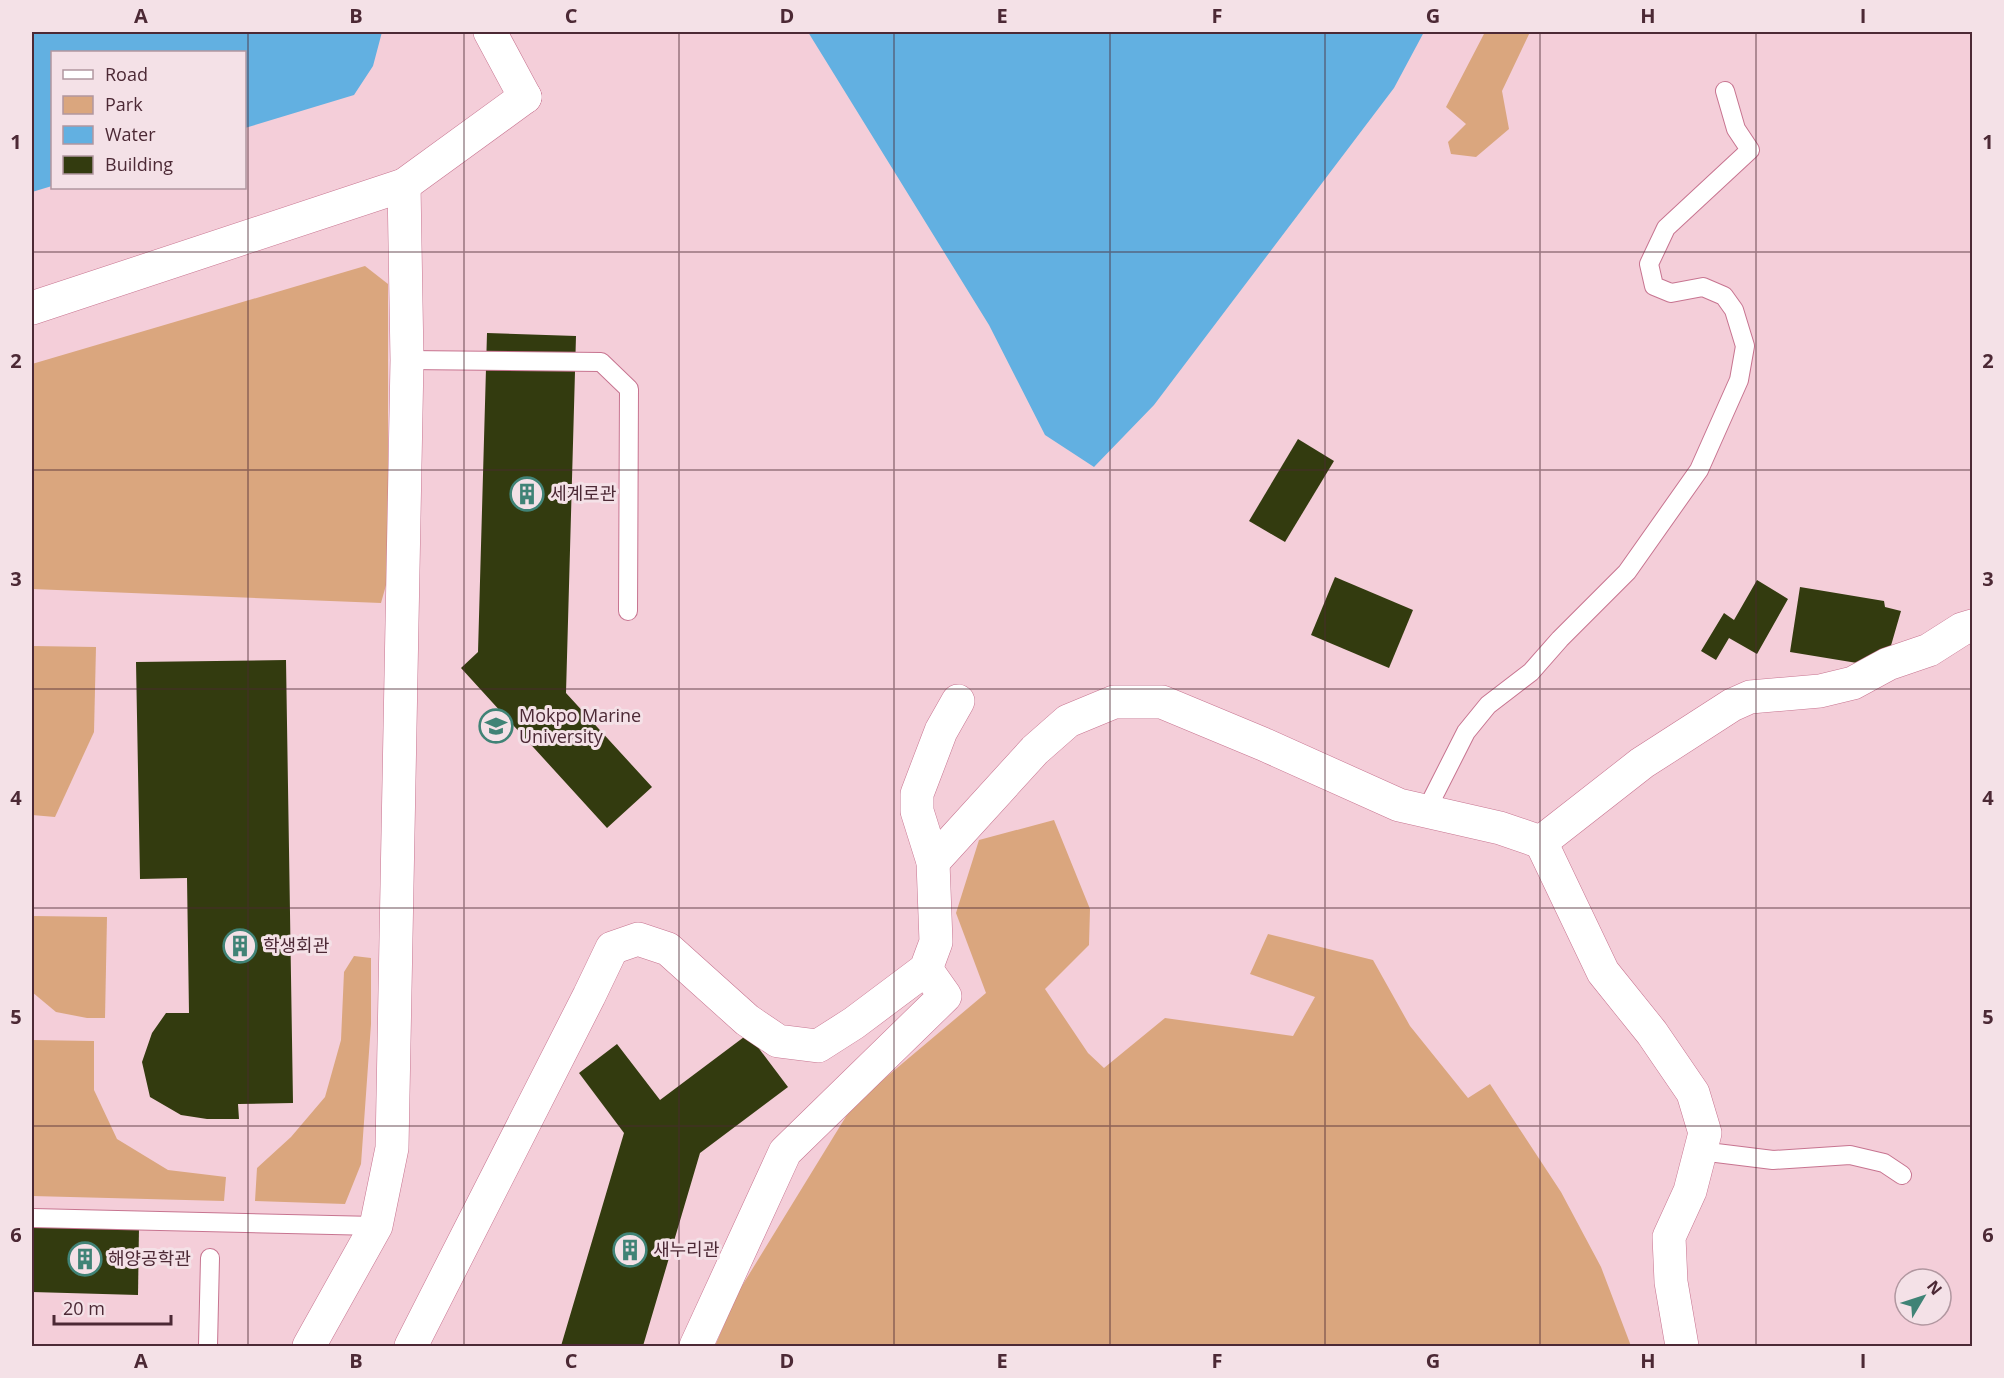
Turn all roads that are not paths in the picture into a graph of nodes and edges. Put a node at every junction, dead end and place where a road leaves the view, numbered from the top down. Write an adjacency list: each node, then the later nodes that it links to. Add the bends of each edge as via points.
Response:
1 (490, 32): 3 (street, via 525,96)
2 (1725, 91): 9 (lane, via 1736,129 1750,150 1666,228 1649,264 1654,286 1671,293 1702,287 1724,296 1734,310 1745,346 1739,380 1699,470 1627,572 1531,672 1488,705 1466,732)
3 (404, 185): 4 (street); 5 (street)
4 (32, 308)
5 (407, 360): 6 (lane, via 601,362 629,389); 16 (street, via 392,1148)
6 (628, 611)
7 (1972, 626): 10 (street, via 1929,650 1888,664 1853,683 1820,691 1750,697 1732,705 1642,763)
8 (958, 701): 11 (street, via 941,731 917,794 917,811)
9 (1426, 811): 10 (street); 11 (street, via 1399,805 1162,702 1114,702 1068,721 1035,750)
10 (1541, 842): 13 (street, via 1603,972 1693,1093 1705,1133)
11 (933, 862): 12 (street, via 936,942)
12 (926, 969): 20 (street, via 818,1046 778,1041 747,1020 668,949 638,939 612,948); 21 (street, via 945,996 785,1152)
13 (1700, 1151): 14 (lane, via 1773,1160 1850,1155 1884,1163); 22 (street, via 1690,1191 1669,1237 1671,1282)
14 (1902, 1175)
15 (32, 1218): 16 (lane)
16 (376, 1226): 19 (street)
17 (210, 1258): 18 (lane)
18 (208, 1347)
19 (309, 1347)
20 (411, 1347)
21 (696, 1347)
22 (1682, 1347)

